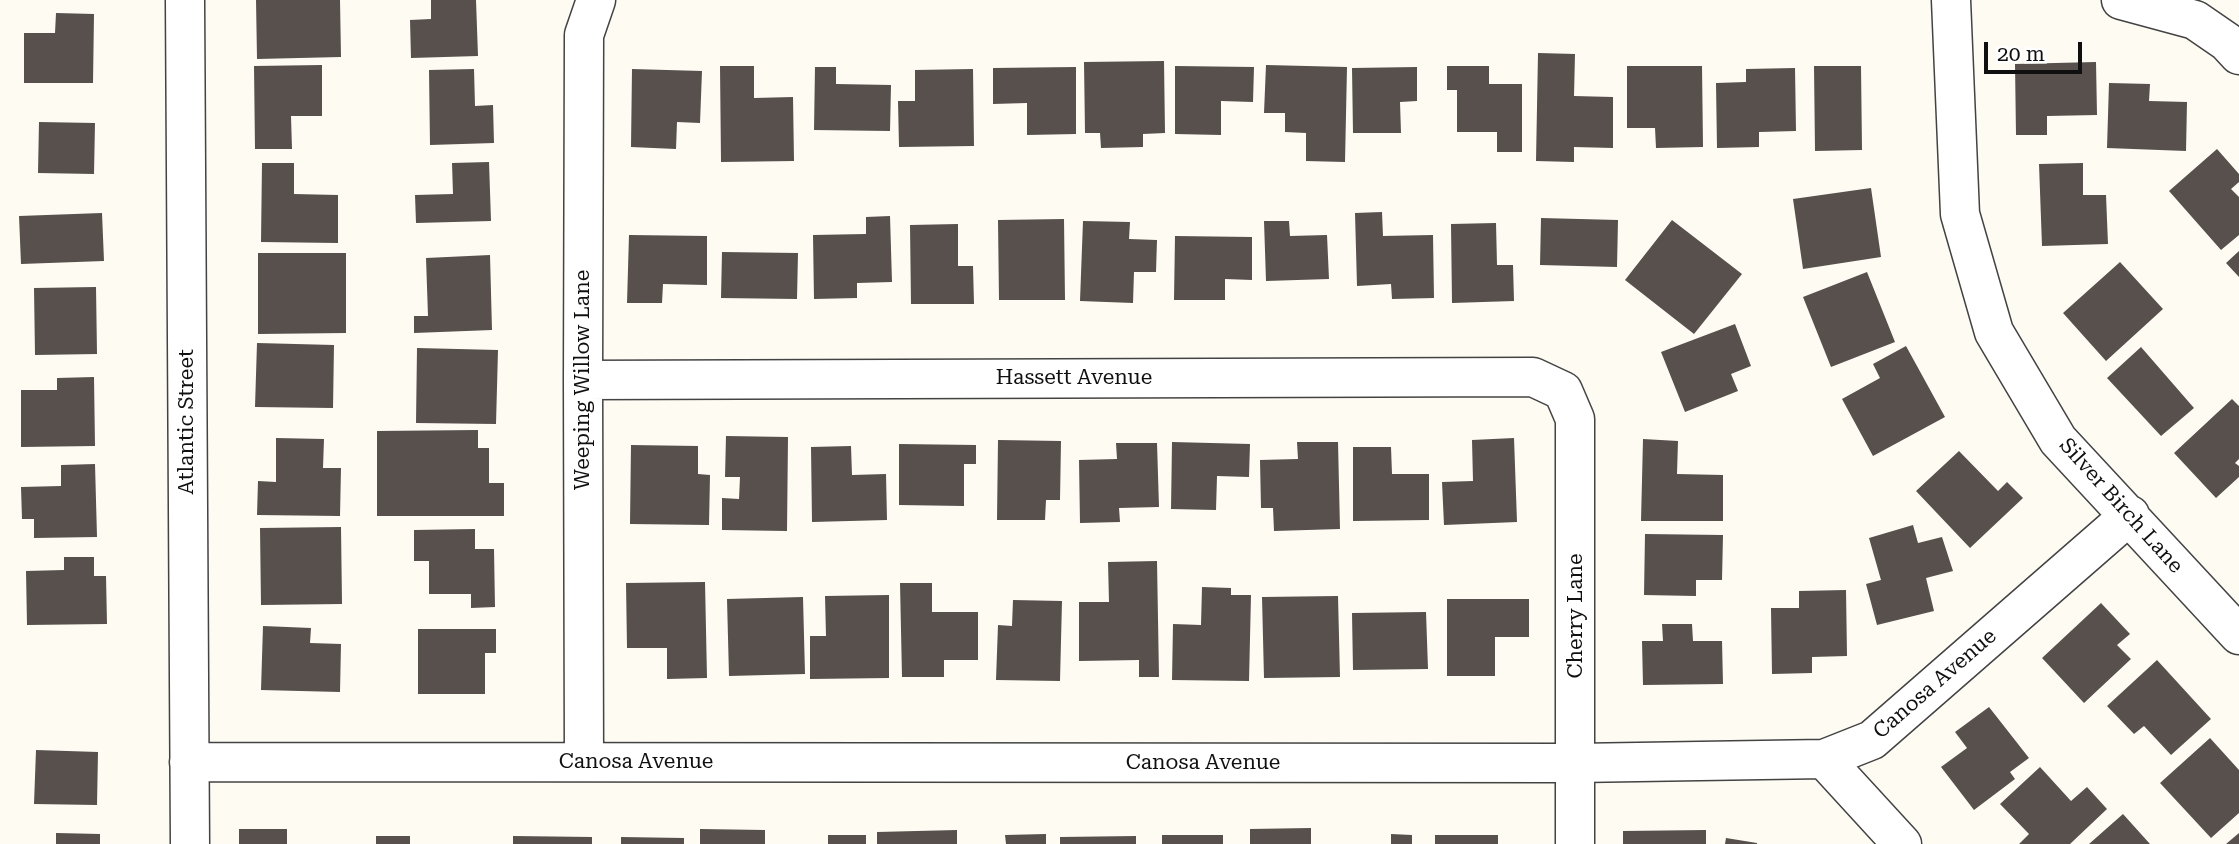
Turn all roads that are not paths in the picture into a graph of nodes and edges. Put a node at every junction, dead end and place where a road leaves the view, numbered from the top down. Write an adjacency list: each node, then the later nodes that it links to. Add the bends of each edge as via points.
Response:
1 (185, 0): 11 (street, Atlantic Street)
2 (596, 0): 6 (street, Weeping Willow Lane, via 584,35)
3 (1951, 0): 8 (street, Silver Birch Lane, via 1960,214 1994,332 2059,440)
4 (2121, 0): 5 (street, via 2194,20)
5 (2239, 55)
6 (583, 380): 7 (street, Hassett Avenue, via 1534,377); 12 (street, Weeping Willow Lane)
7 (1563, 391): 13 (street, Cherry Lane, via 1575,419)
8 (2130, 515): 9 (street, Silver Birch Lane); 10 (street, Canosa Avenue, via 1872,740)
9 (2239, 635)
10 (1824, 759): 13 (street, Canosa Avenue); 16 (street)
11 (189, 762): 12 (street, Canosa Avenue); 14 (street, Atlantic Street)
12 (584, 762): 13 (street, Canosa Avenue)
13 (1576, 763): 15 (street, Cherry Lane)
14 (190, 844)
15 (1575, 844)
16 (1902, 844)

